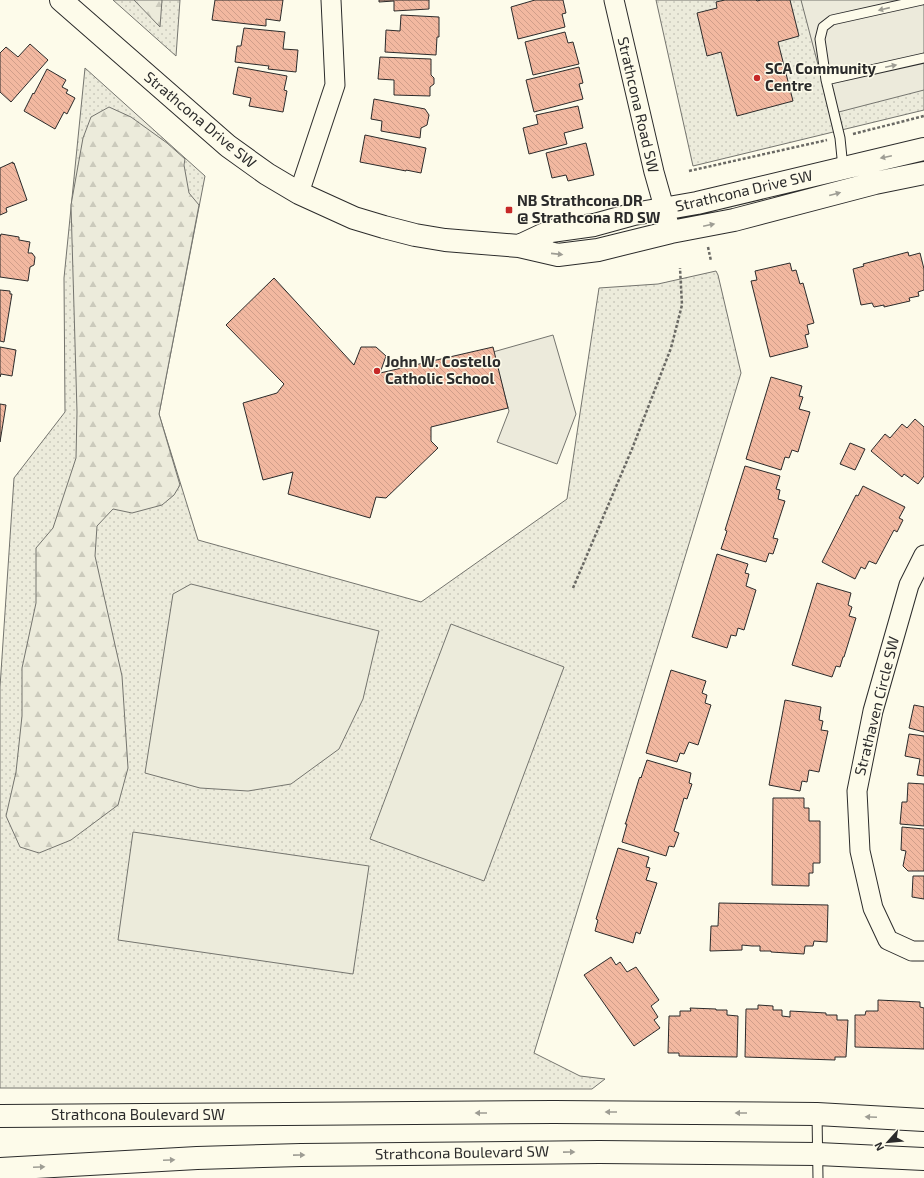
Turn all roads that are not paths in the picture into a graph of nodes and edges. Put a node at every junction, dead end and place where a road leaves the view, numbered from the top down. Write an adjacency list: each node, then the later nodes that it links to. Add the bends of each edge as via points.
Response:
1 (61, 0): 10 (main road, Strathcona Drive SW, via 228,146)
2 (331, 0): 10 (street, via 335,85)
3 (614, 0): 11 (street, Strathcona Road SW)
4 (922, 0): 6 (lane, one-way to 6, via 832,20 824,27 820,39)
5 (924, 58): 6 (lane, one-way to 5)
6 (826, 80): 8 (lane, via 840,138)
7 (924, 149): 8 (main road, Strathcona Drive SW, one-way to 8)
8 (843, 168): 11 (main road, Strathcona Drive SW)
9 (924, 173): 12 (main road, Strathcona Drive SW, one-way to 9, via 734,220 875,183)
10 (299, 193): 13 (main road, Strathcona Drive SW, via 354,218 415,235)
11 (664, 209): 12 (street, Strathcona Road SW); 13 (main road, Strathcona Drive SW, via 551,232)
12 (671, 232): 13 (main road, Strathcona Drive SW, one-way to 12, via 558,255 598,250)
13 (518, 246)
14 (924, 555): 15 (street, Strathaven Circle SW, via 908,585 873,711 857,791 860,850 873,908 888,940 912,951)
15 (924, 951)
16 (817, 1114): 17 (main road, Strathcona Boulevard SW, one-way to 17, via 546,1112); 18 (main road, Strathcona Boulevard SW, one-way to 16); 19 (lane)
17 (0, 1116)
18 (924, 1120)
19 (818, 1154): 20 (main road, Strathcona Boulevard SW); 21 (main road, Strathcona Boulevard SW, one-way to 19, via 301,1155 599,1152); 22 (lane)
20 (924, 1159)
21 (0, 1169)
22 (818, 1178)

